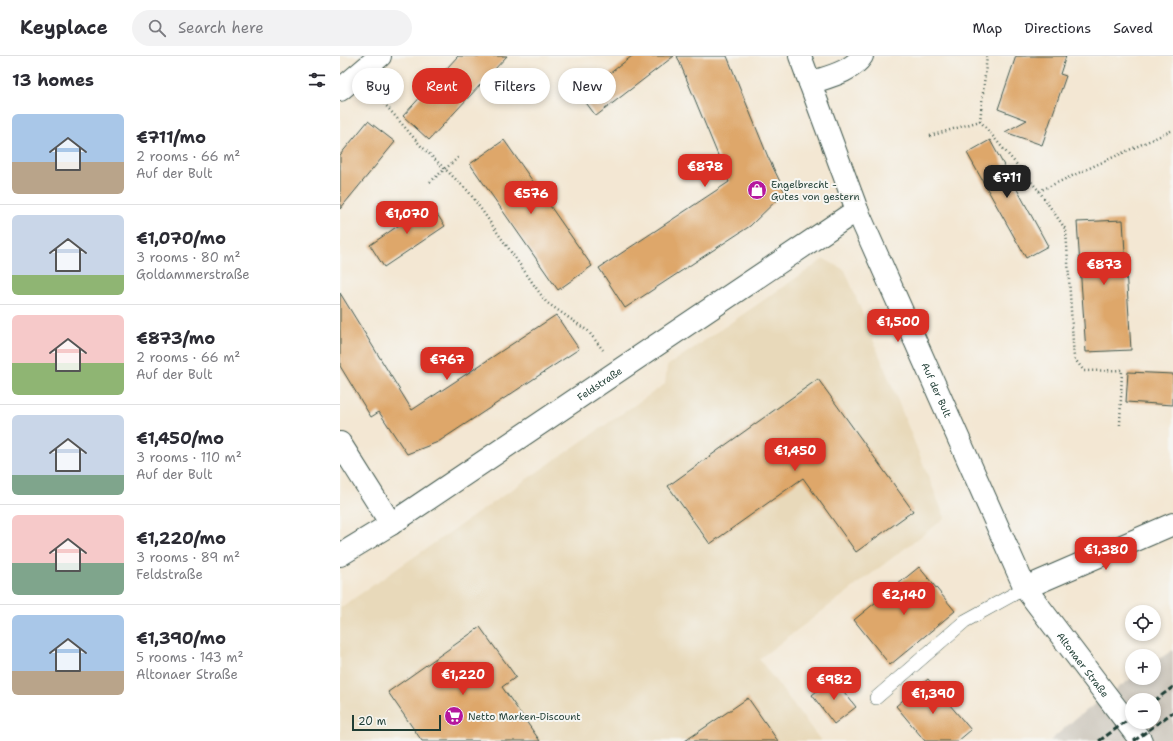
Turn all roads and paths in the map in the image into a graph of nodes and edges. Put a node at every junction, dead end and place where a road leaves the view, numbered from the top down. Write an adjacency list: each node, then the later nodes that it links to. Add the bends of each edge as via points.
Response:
1 (380, 56): 5 (street)
2 (800, 56): 7 (street, Auf der Bult)
3 (862, 56): 7 (street, via 858,62 838,73)
4 (987, 56): 10 (path)
5 (365, 68)
6 (352, 79): 8 (street)
7 (810, 83): 17 (street, Auf der Bult)
8 (340, 90)
9 (383, 104): 14 (path)
10 (980, 121): 12 (path); 16 (path)
11 (1173, 130): 16 (path)
12 (930, 136)
13 (460, 156): 14 (path)
14 (444, 170): 15 (path); 18 (path, via 469,192 546,302 588,331)
15 (430, 182)
16 (1039, 191): 19 (path, via 1066,230 1074,358 1084,371 1122,370)
17 (857, 210): 18 (street, Feldstraße); 24 (street, Auf der Bult)
18 (619, 370): 21 (street, Feldstraße)
19 (1120, 425)
20 (340, 443): 21 (street)
21 (391, 524): 23 (street, Feldstraße)
22 (1173, 524): 24 (street)
23 (340, 555)
24 (1025, 588): 25 (lane, via 965,620); 26 (street, Altonaer Straße)
25 (876, 698)
26 (1142, 741)

